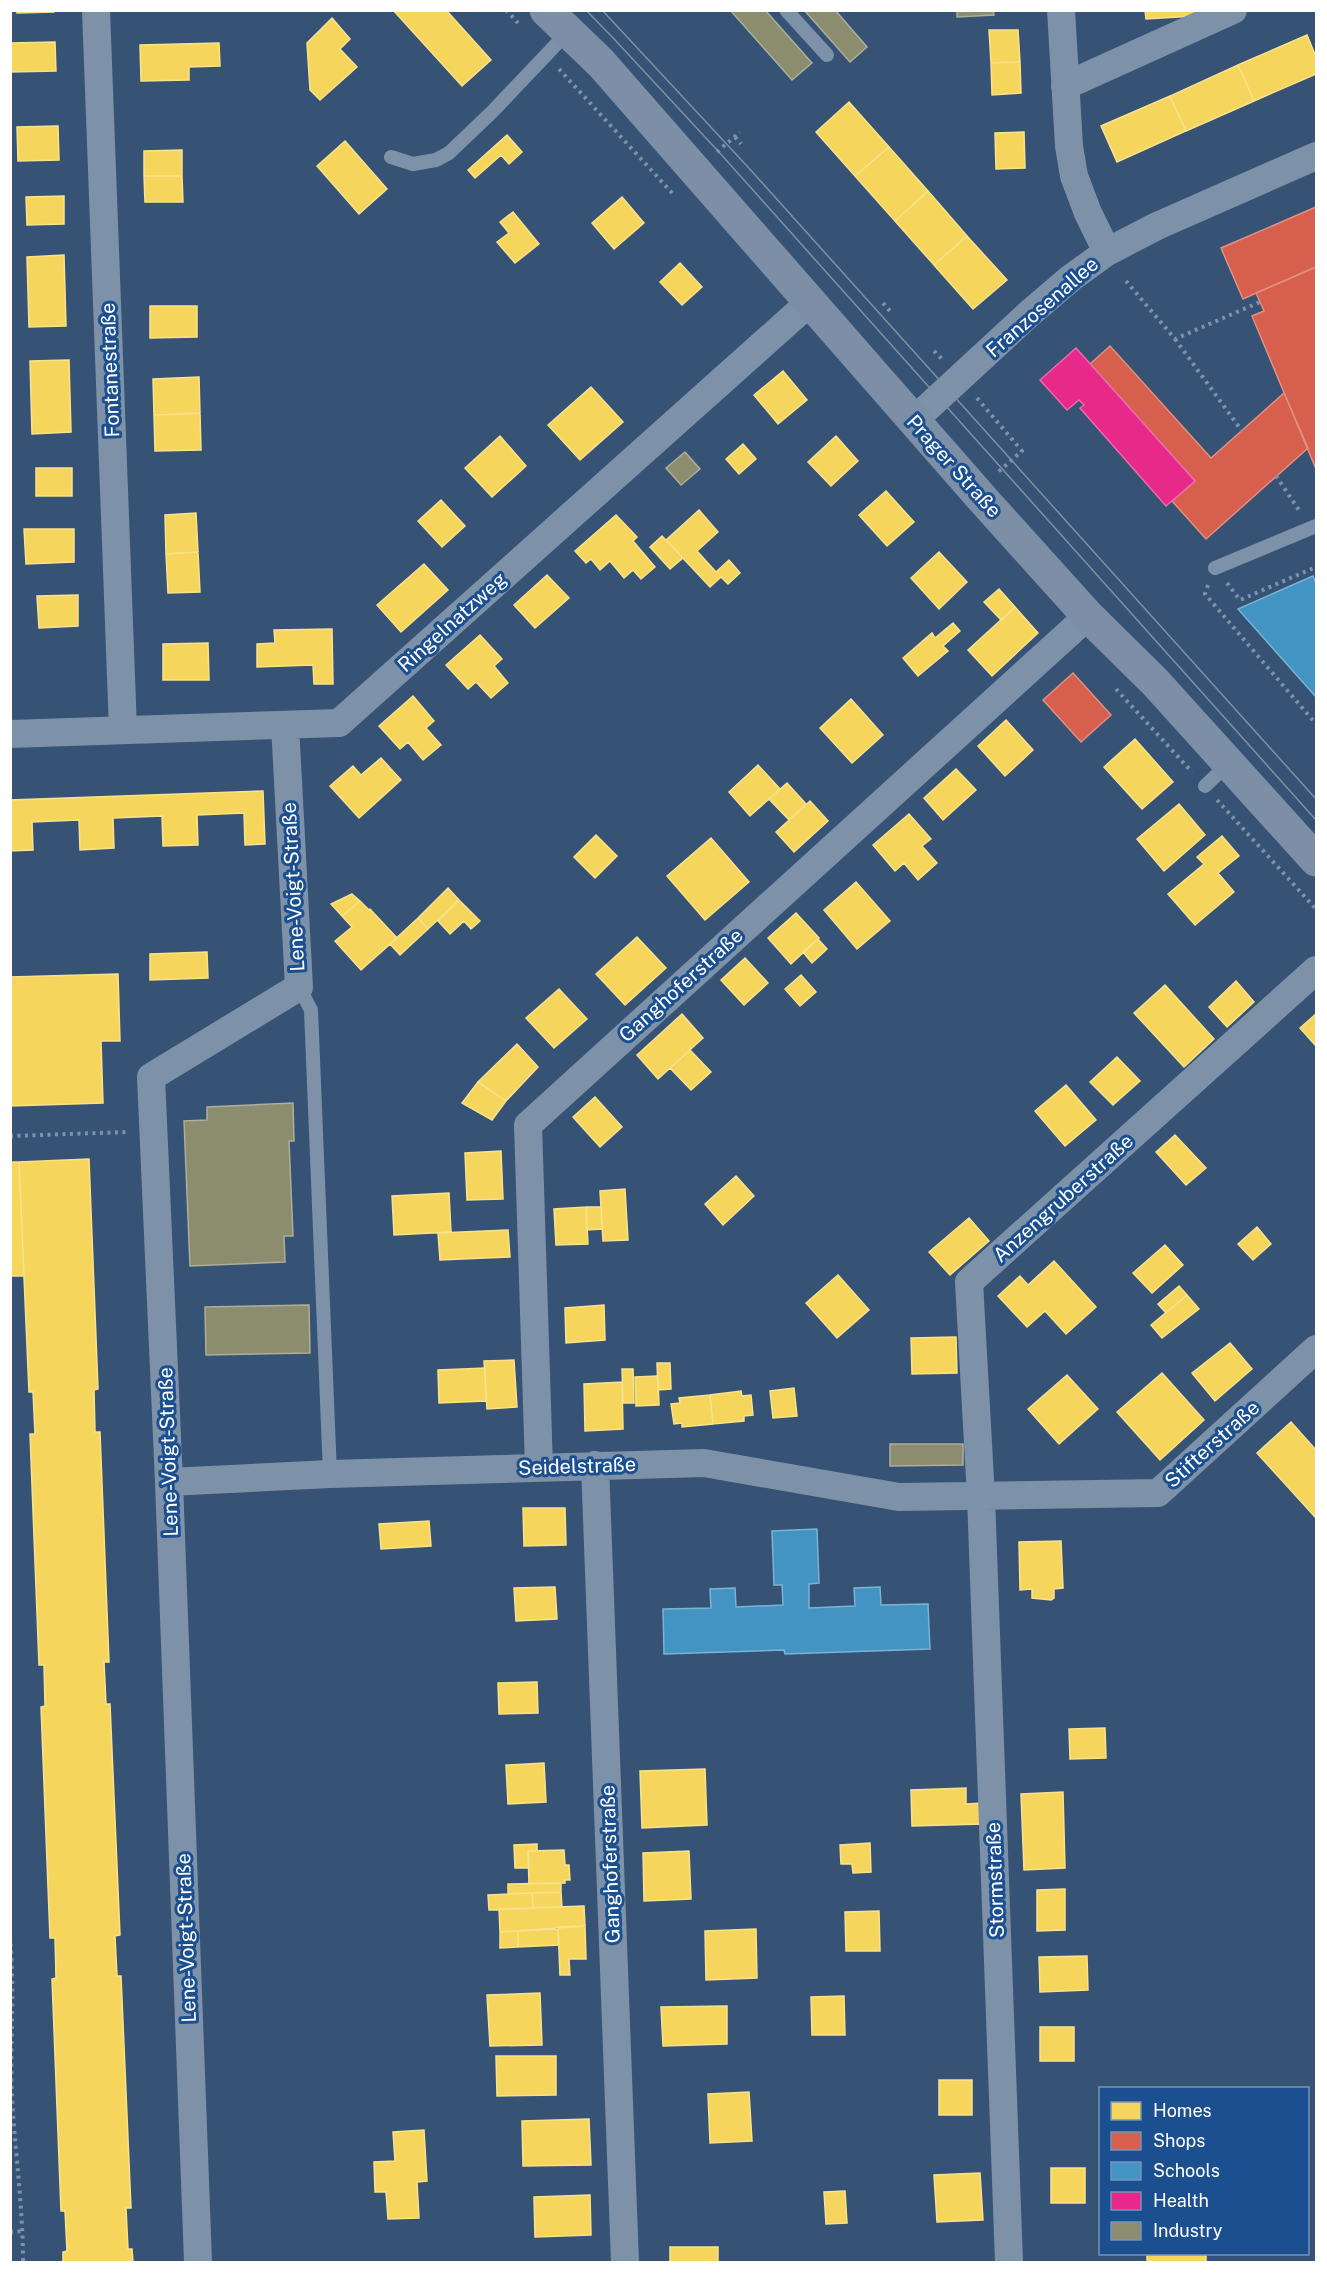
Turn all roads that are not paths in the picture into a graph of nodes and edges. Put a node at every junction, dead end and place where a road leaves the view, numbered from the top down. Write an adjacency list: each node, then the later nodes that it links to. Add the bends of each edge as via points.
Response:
1 (96, 10): 17 (street, Fontanestraße)
2 (786, 10): 6 (lane)
3 (1061, 10): 7 (street)
4 (1233, 10): 7 (street)
5 (564, 18): 9 (lane, via 492,112 449,153 413,164); 11 (main road, Prager Straße)
6 (827, 55)
7 (1065, 86): 10 (street, via 1074,176)
8 (1317, 156): 10 (street, Franzosenallee)
9 (391, 158)
10 (1107, 252): 12 (street, Franzosenallee, via 1071,278)
11 (810, 302): 12 (main road, Prager Straße); 16 (street, Ringelnatzweg, via 339,723)
12 (913, 421): 15 (main road, Prager Straße)
13 (1317, 526): 14 (lane)
14 (1215, 568)
15 (1088, 616): 19 (main road, Prager Straße, via 1155,682); 26 (street, Ganghoferstraße, via 528,1125)
16 (285, 725): 17 (street, Ringelnatzweg); 23 (street, Lene-Voigt-Straße)
17 (123, 730): 18 (street, Ringelnatzweg)
18 (10, 734)
19 (1228, 764): 20 (lane); 21 (main road, Prager Straße)
20 (1205, 786)
21 (1317, 860)
22 (1317, 970): 29 (street, Anzengruberstraße, via 969,1282)
23 (299, 987): 27 (lane, via 311,1010); 28 (street, Lene-Voigt-Straße, via 152,1077)
24 (1317, 1349): 29 (street, Stifterstraße, via 1158,1493)
25 (595, 1465): 26 (street, Seidelstraße); 29 (street, Seidelstraße, via 704,1462 899,1497); 31 (street, Ganghoferstraße)
26 (539, 1467): 27 (street, Seidelstraße)
27 (330, 1474): 28 (street, Seidelstraße)
28 (169, 1482): 30 (street, Lene-Voigt-Straße)
29 (981, 1497): 32 (street, Stormstraße)
30 (198, 2262)
31 (625, 2262)
32 (1009, 2262)

